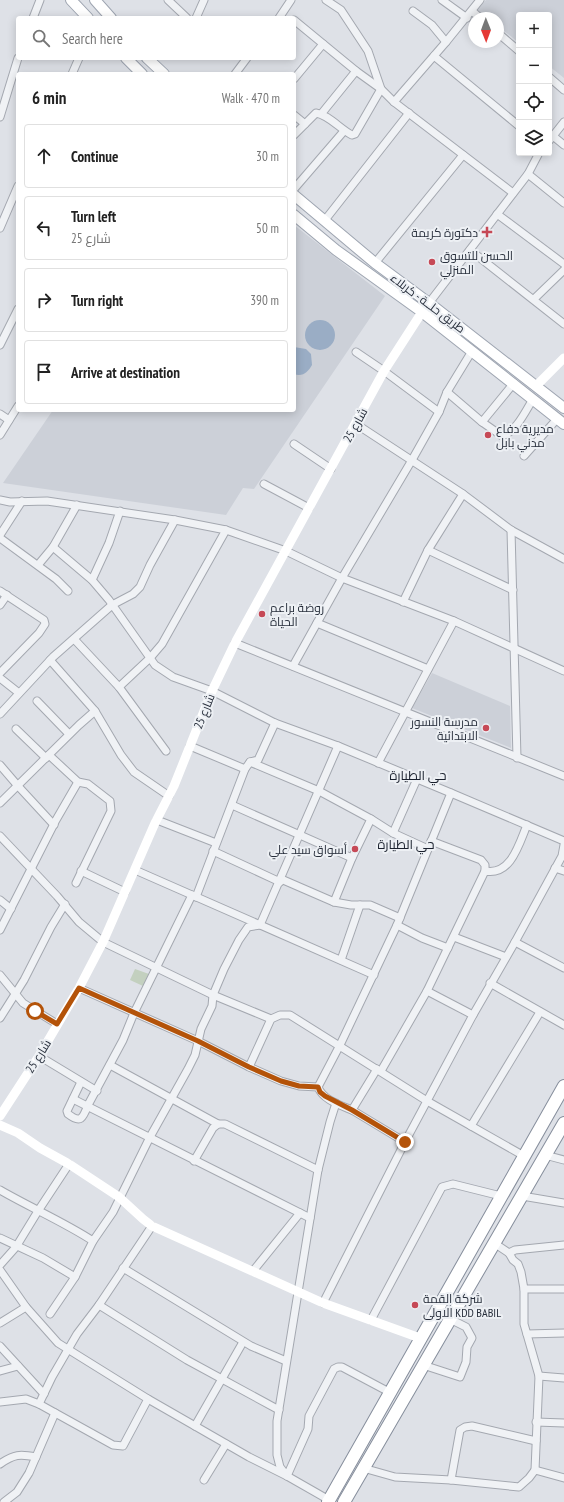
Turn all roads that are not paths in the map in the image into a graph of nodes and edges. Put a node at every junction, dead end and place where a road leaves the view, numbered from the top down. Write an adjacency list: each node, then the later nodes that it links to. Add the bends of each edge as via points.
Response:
1 (40, 0): 13 (street)
2 (71, 0): 14 (main road)
3 (95, 0): 15 (main road)
4 (168, 0): 16 (street)
5 (204, 0): 17 (street)
6 (291, 0): 12 (street)
7 (326, 0): 39 (street, via 341,10 368,51)
8 (442, 0): 20 (street)
9 (480, 0): 11 (street)
10 (413, 11): 23 (street, via 432,25)
11 (472, 11): 20 (street)
12 (284, 12): 18 (street); 19 (street)
13 (34, 16)
14 (86, 16)
15 (109, 16)
16 (185, 16)
17 (197, 16)
18 (281, 16)
19 (289, 16)
20 (467, 18): 23 (street)
21 (296, 22): 24 (street)
22 (504, 38): 25 (street)
23 (446, 42): 26 (street)
24 (323, 44): 36 (street); 37 (street)
25 (516, 49)
26 (434, 56): 41 (street); 48 (street)
27 (17, 60): 44 (street)
28 (78, 60): 33 (street)
29 (128, 60): 34 (main road)
30 (152, 60): 35 (main road)
31 (245, 60): 32 (street)
32 (237, 71)
33 (73, 72)
34 (140, 72)
35 (162, 72)
36 (356, 72): 39 (street); 42 (street)
37 (296, 77)
38 (552, 80): 40 (street)
39 (381, 89): 41 (street); 49 (street, via 355,134)
40 (564, 90)
41 (394, 102): 43 (street)
42 (322, 114): 47 (street, via 316,112); 49 (street)
43 (409, 114): 54 (street); 64 (street)
44 (0, 117)
45 (296, 117): 47 (street)
46 (564, 122): 51 (street)
47 (305, 124): 50 (street)
48 (516, 124)
49 (344, 131): 57 (street)
50 (296, 133)
51 (552, 138)
52 (552, 139): 53 (street)
53 (564, 145)
54 (463, 155): 58 (street); 67 (street)
55 (537, 156): 56 (street)
56 (528, 174): 58 (street); 61 (street)
57 (296, 187)
58 (513, 193): 62 (street)
59 (296, 197): 64 (main road, طريق حلــة - كربلاء)
60 (15, 200): 65 (street)
61 (564, 203)
62 (497, 214): 66 (street); 68 (street)
63 (296, 217): 73 (main road, طريق حلــة - كربلاء, via 336,250)
64 (325, 220): 67 (main road, طريق حلــة - كربلاء)
65 (0, 228)
66 (470, 250): 70 (street); 71 (street)
67 (375, 263): 71 (main road, طريق حلــة - كربلاء)
68 (564, 264)
69 (564, 270): 70 (street)
70 (534, 299): 74 (street)
71 (429, 303): 82 (main road, طريق حلــة - كربلاء)
72 (16, 312): 75 (street)
73 (422, 312): 77 (main road, طريق حلــة - كربلاء); 80 (street, شارع 25)
74 (564, 324)
75 (2, 336): 76 (street)
76 (0, 345)
77 (472, 351): 81 (main road, طريق حلــة - كربلاء); 83 (street)
78 (356, 352): 80 (street)
79 (564, 358): 82 (street)
80 (384, 371): 87 (street); 92 (street, شارع 25)
81 (514, 383): 84 (main road, طريق حلــة - كربلاء); 91 (street)
82 (536, 386): 85 (main road, طريق حلــة - كربلاء)
83 (447, 392): 87 (street); 91 (street)
84 (533, 399): 90 (main road, طريق حلــة - كربلاء); 91 (street, via 509,434 502,436)
85 (564, 408)
86 (16, 409): 89 (street)
87 (439, 412): 96 (street)
88 (0, 414): 89 (street)
89 (9, 420): 93 (street)
90 (560, 421): 95 (street)
91 (482, 422)
92 (356, 424): 96 (street); 97 (street, شارع 25)
93 (0, 435)
94 (294, 444): 97 (street)
95 (524, 456)
96 (412, 460): 99 (street); 115 (street)
97 (331, 469): 103 (street, شارع 25)
98 (264, 484): 103 (street)
99 (463, 494): 107 (street); 111 (street)
100 (0, 500): 101 (street)
101 (22, 501): 102 (street, via 47,500); 108 (street)
102 (77, 505): 104 (street); 110 (street)
103 (309, 508): 112 (street, شارع 25)
104 (120, 512): 105 (street); 116 (street)
105 (175, 520): 106 (street); 123 (street, via 140,587 133,594)
106 (226, 530): 112 (street); 129 (street, via 162,644)
107 (511, 530): 113 (street); 117 (street)
108 (0, 535)
109 (0, 538): 114 (street)
110 (53, 547): 114 (street); 116 (street)
111 (428, 550): 117 (street); 121 (street)
112 (286, 551): 115 (street); 127 (street, شارع 25)
113 (564, 559)
114 (38, 565): 119 (street)
115 (342, 578): 121 (street); 125 (street)
116 (92, 580): 123 (street)
117 (513, 590): 128 (street)
118 (0, 591): 120 (street)
119 (68, 591)
120 (7, 595): 122 (street); 134 (street, via 44,620 45,624)
121 (403, 602): 124 (street)
122 (0, 605)
123 (112, 605): 126 (street); 129 (street)
124 (454, 621): 128 (street); 132 (street)
125 (317, 623): 131 (street); 132 (street)
126 (74, 638): 130 (street); 136 (street)
127 (236, 643): 131 (street); 137 (street, شارع 25)
128 (514, 648): 133 (street); 150 (street)
129 (150, 658): 136 (street); 137 (street, via 155,665 173,677)
130 (50, 660): 138 (street); 140 (street)
131 (293, 666): 141 (street)
132 (428, 669): 141 (street)
133 (564, 671)
134 (0, 673)
135 (0, 678): 138 (street)
136 (119, 687): 148 (street)
137 (212, 691): 143 (street); 146 (street, شارع 25)
138 (19, 693): 142 (street)
139 (37, 701): 145 (street)
140 (95, 711): 145 (street); 161 (street, via 134,772)
141 (405, 712): 150 (street); 152 (street)
142 (0, 714)
143 (275, 723): 147 (street); 151 (street, via 258,760)
144 (16, 729): 149 (street)
145 (69, 734): 149 (street)
146 (190, 746): 154 (street); 161 (street, شارع 25)
147 (338, 746): 152 (street); 159 (street)
148 (166, 751)
149 (48, 756): 157 (street); 158 (street)
150 (517, 758): 155 (street)
151 (250, 762): 154 (street); 159 (street)
152 (378, 763): 156 (street)
153 (0, 765): 158 (street)
154 (245, 769): 163 (street)
155 (564, 776)
156 (417, 779): 160 (street); 168 (street)
157 (78, 782): 166 (street); 181 (street, via 95,788 112,806)
158 (18, 786): 162 (street); 166 (street)
159 (319, 791): 164 (street); 169 (street)
160 (451, 793): 167 (street); 171 (street)
161 (169, 796): 165 (street, شارع 25)
162 (0, 803)
163 (232, 805): 169 (street); 173 (street)
164 (372, 819): 168 (street); 177 (street)
165 (157, 820): 173 (street); 180 (street, شارع 25)
166 (54, 825): 179 (street)
167 (527, 825): 172 (street); 182 (street, via 508,865 504,869)
168 (393, 834): 175 (street)
169 (300, 835): 177 (street); 184 (street)
170 (0, 836): 179 (street)
171 (431, 841): 175 (street); 182 (street, via 482,860)
172 (564, 841)
173 (216, 843): 176 (street)
174 (564, 845): 178 (street, via 562,856)
175 (428, 849): 193 (street)
176 (213, 851): 184 (street); 187 (street)
177 (352, 858): 189 (street)
178 (555, 868): 183 (street); 199 (street)
179 (32, 869): 190 (street); 192 (street)
180 (136, 870): 186 (street, شارع 25); 187 (street)
181 (81, 871): 185 (street); 186 (street)
182 (485, 871): 197 (street)
183 (564, 871)
184 (280, 880): 189 (street); 194 (street)
185 (76, 882)
186 (125, 892): 198 (street, شارع 25)
187 (194, 896): 194 (street); 203 (street)
188 (0, 900): 192 (street)
189 (334, 902): 191 (street)
190 (65, 904): 198 (street, via 79,922); 210 (street)
191 (360, 905): 193 (street, via 370,905); 202 (street)
192 (11, 909): 196 (street)
193 (400, 918): 195 (street)
194 (260, 925): 202 (street); 211 (street, via 248,927 239,940)
195 (397, 925): 200 (street); 206 (street)
196 (0, 930)
197 (454, 937): 200 (street); 201 (street)
198 (102, 942): 203 (street); 208 (street, شارع 25)
199 (515, 942): 201 (street); 204 (street)
200 (448, 948): 209 (street)
201 (506, 957): 207 (street)
202 (341, 960): 206 (street)
203 (156, 968): 211 (street); 213 (street)
204 (564, 968)
205 (0, 975): 210 (street)
206 (374, 975): 220 (street)
207 (490, 983): 212 (street); 214 (street)
208 (79, 988): 213 (street); 217 (street, شارع 25)
209 (427, 991): 214 (street); 224 (street)
210 (16, 994): 215 (street); 217 (street, via 23,1003)
211 (213, 995): 216 (street); 219 (street, via 212,1006)
212 (540, 1012): 218 (street); 239 (street)
213 (134, 1013): 219 (street); 222 (street)
214 (473, 1015): 231 (street)
215 (0, 1018)
216 (271, 1019): 220 (street, via 280,1014 290,1015); 223 (street)
217 (57, 1024): 221 (street, شارع 25)
218 (564, 1025)
219 (198, 1041): 223 (street); 230 (street, via 195,1055)
220 (340, 1045): 224 (street); 227 (street)
221 (39, 1056): 225 (street); 235 (street, شارع 25)
222 (110, 1065): 228 (street); 230 (street)
223 (249, 1067): 227 (street, via 281,1081 299,1086)
224 (379, 1070): 231 (street); 234 (street)
225 (81, 1082): 228 (street); 229 (street)
226 (564, 1086): 243 (highway)
227 (318, 1087): 232 (street, via 320,1092)
228 (97, 1091): 233 (street)
229 (73, 1098): 233 (street); 233 (street, via 68,1114 78,1120 84,1117)
230 (171, 1098): 237 (street); 240 (street)
231 (427, 1101): 239 (street); 241 (street)
232 (336, 1102): 234 (street); 247 (street)
233 (88, 1105): 240 (street)
234 (352, 1110): 241 (street)
235 (0, 1116)
236 (564, 1122): 242 (highway)
237 (218, 1124): 245 (street); 247 (street, via 225,1124)
238 (0, 1125): 246 (street)
239 (471, 1126): 243 (street)
240 (150, 1137): 245 (street); 251 (street)
241 (405, 1142): 275 (street)
242 (545, 1155): 244 (street); 250 (highway)
243 (524, 1156): 249 (highway)
244 (564, 1160)
245 (194, 1161): 254 (street)
246 (69, 1164): 251 (street); 253 (street)
247 (318, 1170): 255 (street)
248 (0, 1190): 253 (street)
249 (501, 1196): 256 (highway); 280 (street, via 453,1184 442,1187)
250 (522, 1196): 252 (street); 258 (highway)
251 (119, 1197): 257 (street); 260 (street, via 113,1212)
252 (564, 1203)
253 (38, 1211): 260 (street, via 71,1226); 263 (street)
254 (300, 1214): 255 (street); 270 (street)
255 (310, 1218): 274 (street)
256 (488, 1218): 258 (highway, via 491,1227); 264 (highway)
257 (152, 1226): 268 (street); 270 (street)
258 (504, 1227): 261 (highway)
259 (0, 1238): 263 (street)
260 (93, 1241): 271 (street)
261 (494, 1243): 265 (street); 266 (highway)
262 (564, 1245): 265 (street, via 514,1250)
263 (16, 1247): 267 (street); 271 (street, via 43,1258)
264 (471, 1250): 266 (highway, via 481,1249 485,1255); 284 (highway)
265 (509, 1253): 272 (street, via 518,1264)
266 (484, 1259): 279 (highway)
267 (0, 1265)
268 (123, 1268): 276 (street); 285 (street)
269 (0, 1270): 277 (street)
270 (253, 1271): 274 (street)
271 (75, 1277): 278 (street)
272 (524, 1289): 273 (street); 283 (street, via 524,1324)
273 (564, 1289)
274 (298, 1291): 275 (street); 288 (street)
275 (323, 1303): 280 (street)
276 (99, 1304): 287 (street); 294 (street)
277 (26, 1307): 281 (street); 287 (street, via 58,1343)
278 (50, 1314)
279 (450, 1319): 289 (highway); 289 (street, via 466,1327 472,1338 467,1347 466,1362 460,1377)
280 (372, 1320): 284 (street)
281 (0, 1323)
282 (564, 1333): 283 (street)
283 (527, 1334): 292 (street)
284 (420, 1338): 295 (highway)
285 (243, 1342): 288 (street); 294 (street)
286 (0, 1346): 290 (street)
287 (68, 1348): 296 (street); 297 (street)
288 (286, 1361): 300 (street)
289 (423, 1364): 309 (highway)
290 (18, 1366): 291 (street); 296 (street)
291 (0, 1371)
292 (539, 1376): 293 (street); 302 (street)
293 (564, 1378)
294 (222, 1379): 300 (street); 304 (street)
295 (389, 1392): 311 (street, via 342,1367 334,1369 309,1416 308,1429); 315 (highway)
296 (44, 1394): 299 (street)
297 (148, 1399): 301 (street, via 123,1446 112,1445); 304 (street)
298 (0, 1402): 299 (street, via 26,1399)
299 (39, 1404): 301 (street)
300 (279, 1410): 311 (street, via 277,1455 280,1467)
301 (55, 1413): 307 (street)
302 (536, 1422): 303 (street); 305 (street)
303 (564, 1423)
304 (195, 1426): 306 (street)
305 (536, 1441): 310 (street); 314 (street, via 472,1426 465,1427 460,1430)
306 (226, 1444): 311 (street); 313 (street)
307 (36, 1457): 308 (street, via 17,1455); 316 (street, via 17,1492)
308 (0, 1464)
309 (363, 1468): 314 (street, via 395,1477); 317 (highway)
310 (534, 1470): 312 (street); 314 (street, via 519,1487)
311 (287, 1476): 315 (street)
312 (564, 1478)
313 (204, 1480)
314 (451, 1480)
315 (328, 1501)
316 (4, 1502)
317 (344, 1502)

